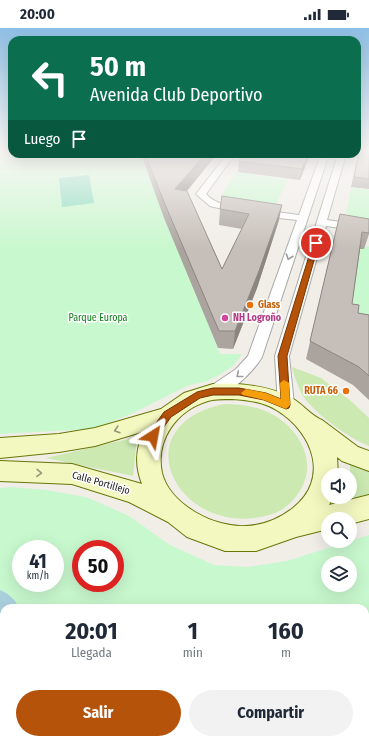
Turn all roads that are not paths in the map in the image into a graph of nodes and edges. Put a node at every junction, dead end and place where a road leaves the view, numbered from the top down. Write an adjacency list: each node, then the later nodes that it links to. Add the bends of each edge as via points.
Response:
1 (210, 182): 4 (street, via 201,194 206,201 218,207)
2 (314, 182): 4 (street)
3 (333, 182): 5 (street)
4 (302, 218): 7 (street, one-way to 7, via 255,357 249,367)
5 (322, 222): 6 (street); 8 (street, via 282,356)
6 (369, 229)
7 (213, 392): 8 (main road, via 253,394); 9 (main road, via 192,398)
8 (286, 405): 10 (main road)
9 (168, 415): 11 (main road, one-way to 11, via 95,437); 15 (main road, via 153,436 148,463 159,494)
10 (310, 423): 12 (main road, via 350,454); 16 (main road, via 326,457 327,474 324,489 315,507)
11 (0, 448)
12 (369, 461)
13 (0, 471): 15 (main road, Calle Portillejo, one-way to 15, via 72,474 136,493)
14 (369, 507): 16 (main road)
15 (173, 512): 16 (main road, via 186,522 215,535 234,538 260,538)
16 (288, 527)

